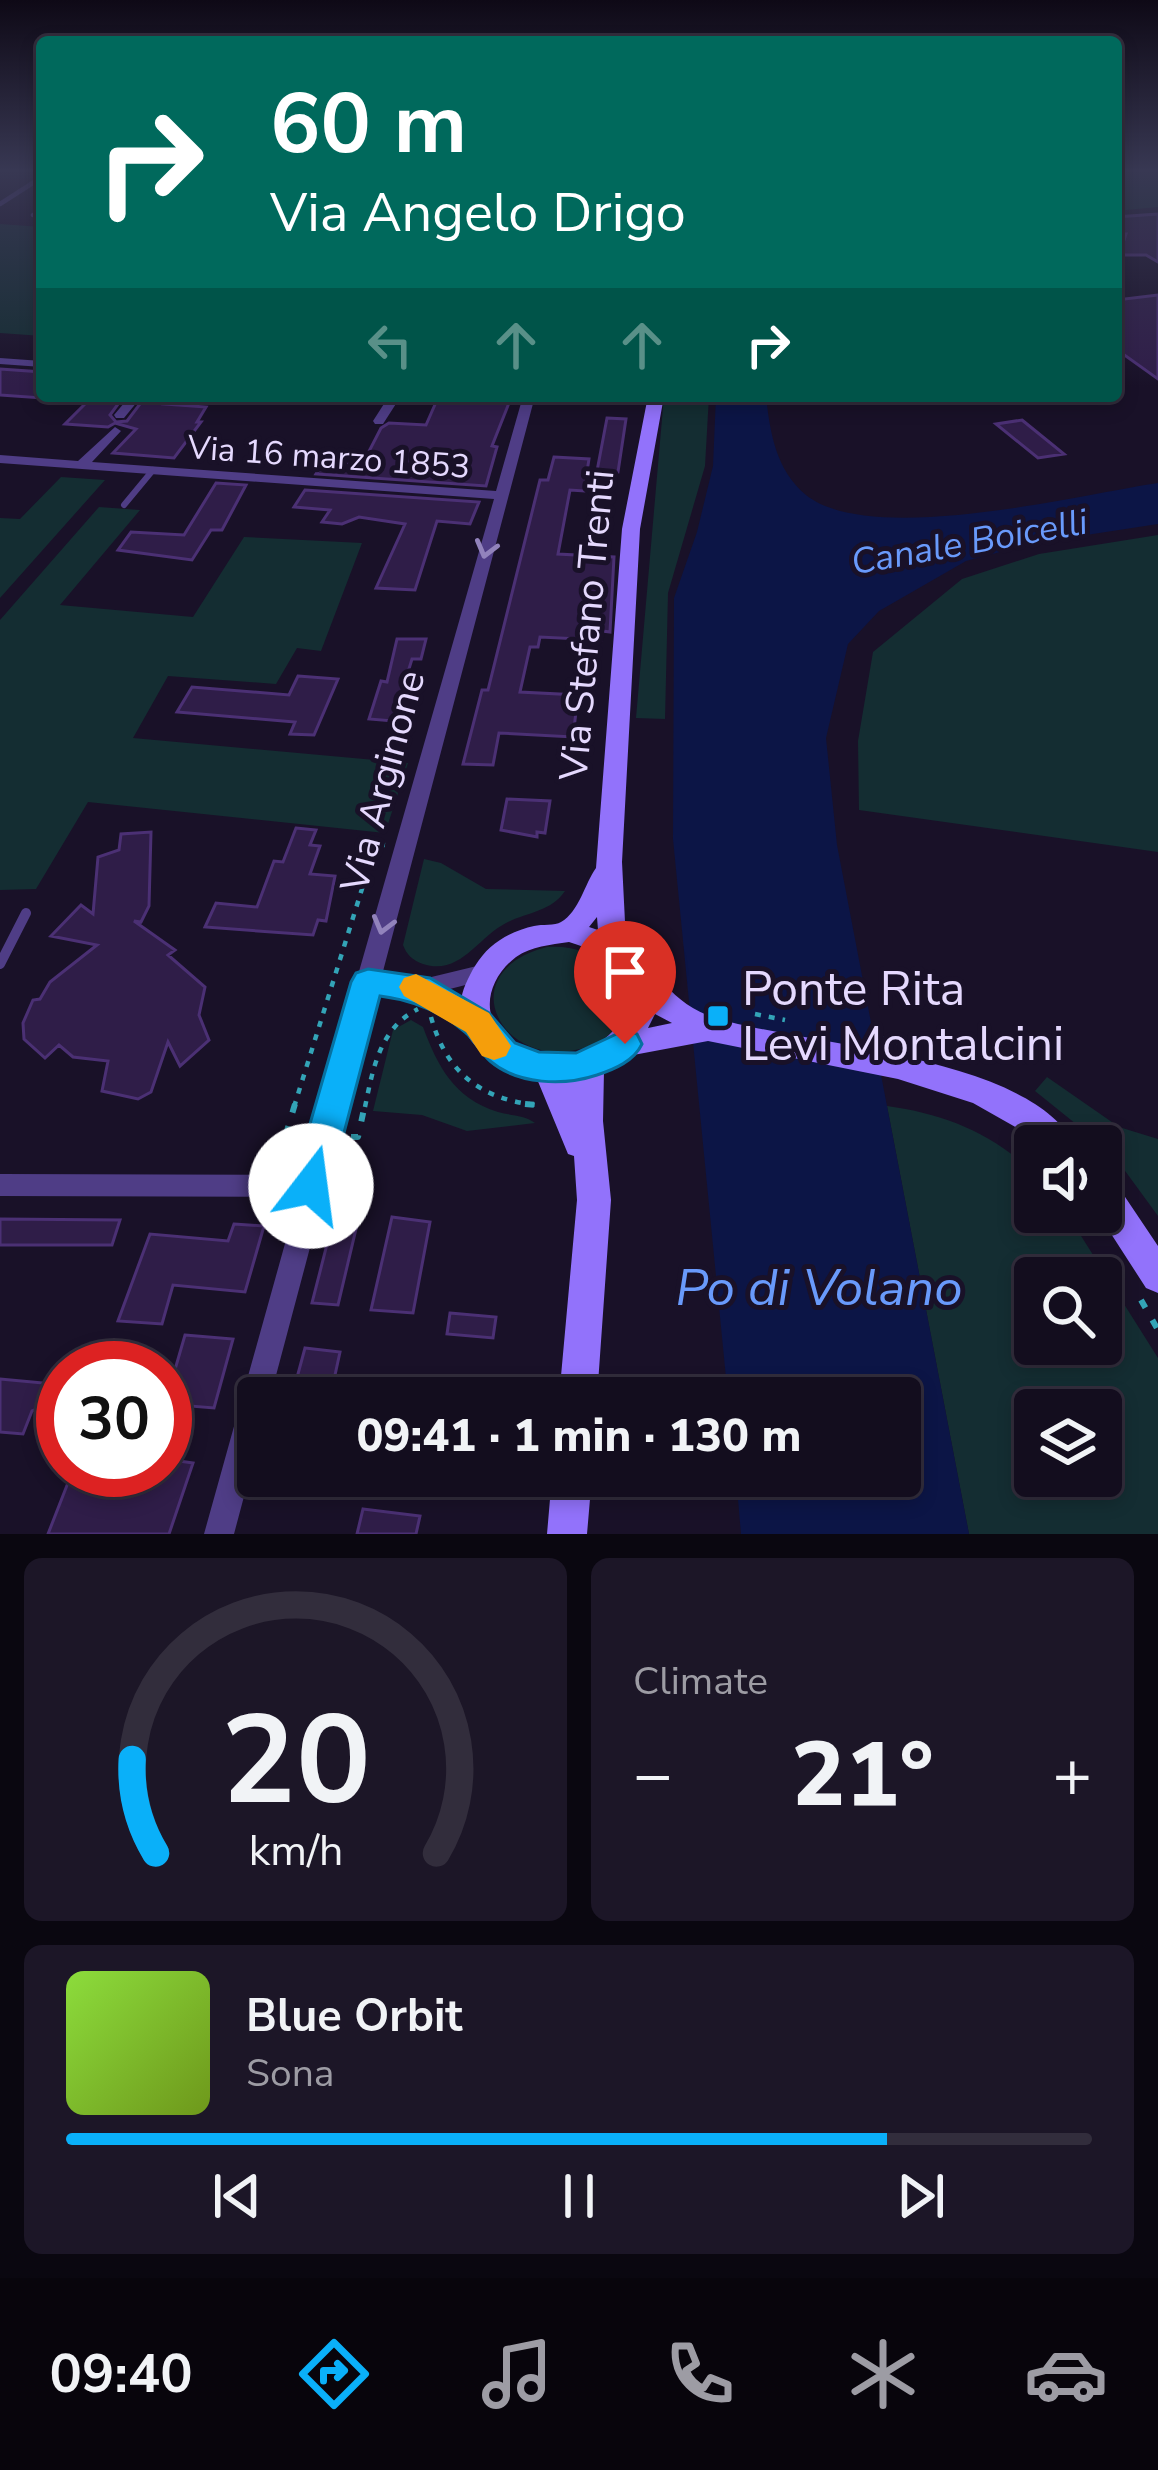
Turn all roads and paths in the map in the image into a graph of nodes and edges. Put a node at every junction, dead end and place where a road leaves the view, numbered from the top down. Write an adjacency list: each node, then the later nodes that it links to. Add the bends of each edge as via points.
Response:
1 (1, 362): 2 (street)
2 (36, 364)
3 (131, 402): 7 (street)
4 (390, 402): 8 (street)
5 (527, 402): 13 (street, Via Arginone)
6 (655, 402): 16 (main road, Via Stefano Trenti, via 633,508)
7 (120, 415)
8 (379, 421)
9 (115, 430): 11 (street)
10 (0, 459): 11 (street, Via 16 marzo 1853)
11 (81, 465): 12 (street, Via 16 marzo 1853)
12 (153, 470): 13 (street, Via 16 marzo 1853); 14 (lane, Via 16 marzo 1853)
13 (501, 495): 23 (street, Via Arginone, one-way to 23)
14 (124, 506)
15 (396, 846): 36 (path, via 376,844 286,1134)
16 (609, 862): 18 (main road, Via Stefano Trenti); 19 (main road, Via Stefano Trenti)
17 (26, 914): 20 (lane)
18 (569, 932): 19 (main road); 21 (main road, via 523,938)
19 (612, 946): 22 (main road)
20 (0, 964)
21 (481, 973): 24 (street); 26 (main road, via 473,997)
22 (642, 981): 28 (main road, via 666,1006); 30 (main road, via 644,1012)
23 (368, 982): 24 (street); 36 (street, Via Arginone)
24 (419, 988): 26 (street)
25 (738, 1011): 27 (path)
26 (478, 1023): 33 (main road, via 503,1053)
27 (807, 1024)
28 (708, 1029): 30 (main road); 35 (main road, via 930,1074)
29 (877, 1037): 31 (path)
30 (625, 1044): 32 (main road)
31 (917, 1047)
32 (589, 1064): 33 (main road); 37 (main road)
33 (548, 1068): 37 (main road)
34 (547, 1106): 36 (path, via 470,1085 438,1048 428,1011 417,1009 385,1034 358,1137)
35 (1038, 1125)
36 (320, 1135): 39 (street, Via Arginone)
37 (592, 1180): 42 (main road)
38 (0, 1185): 39 (street)
39 (311, 1186): 44 (street, Via Arginone)
40 (1122, 1222): 41 (main road)
41 (1158, 1276)
42 (579, 1377)
43 (570, 1497): 45 (main road)
44 (219, 1534)
45 (567, 1534)

